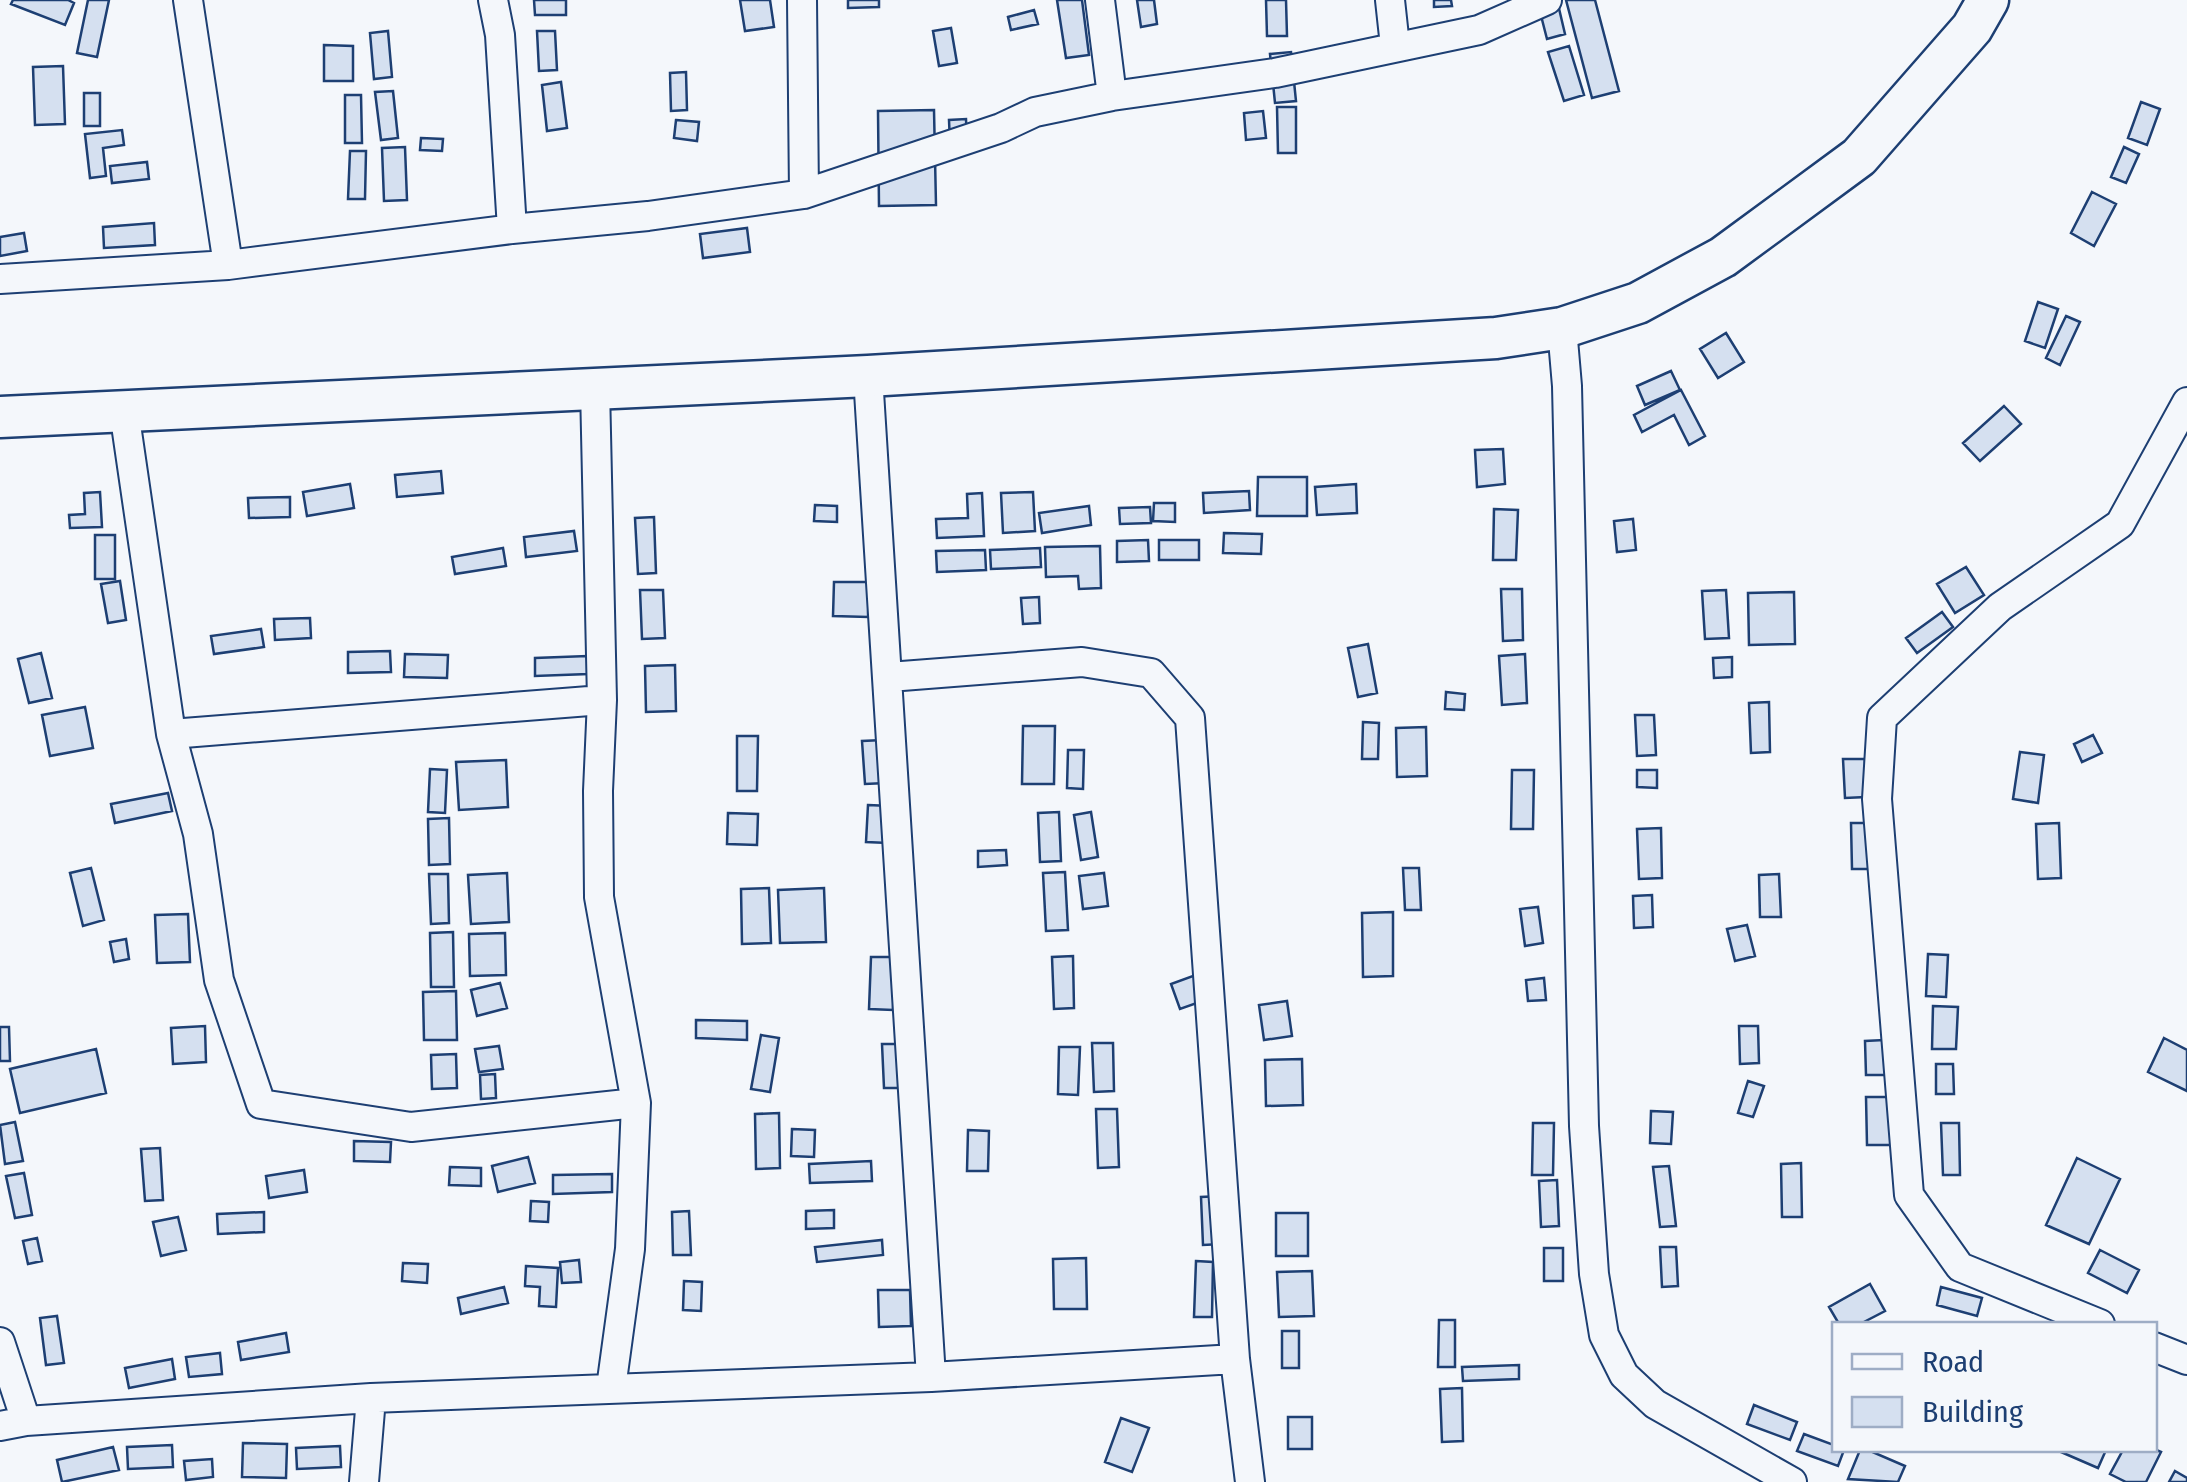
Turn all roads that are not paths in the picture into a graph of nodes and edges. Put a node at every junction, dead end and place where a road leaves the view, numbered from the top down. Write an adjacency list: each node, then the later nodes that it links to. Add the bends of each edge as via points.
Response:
1 (188, 0): 12 (street)
2 (493, 0): 11 (street)
3 (802, 0): 10 (street)
4 (1100, 0): 9 (street)
5 (1390, 0): 8 (street)
6 (1547, 0): 8 (street, via 1479,30)
7 (1988, 0): 14 (street, via 1972,28 1858,157 1723,257 1638,303)
8 (1395, 46): 9 (street)
9 (1112, 96): 10 (street, via 1035,112)
10 (804, 194): 11 (street)
11 (512, 229): 12 (street)
12 (228, 266): 13 (street)
13 (0, 279)
14 (1562, 328): 15 (street, via 1496,338); 35 (street, via 1584,1126 1604,1335 1624,1374 1656,1404)
15 (868, 376): 16 (street); 20 (street)
16 (595, 388): 18 (street); 21 (street)
17 (2187, 402): 24 (street, via 2120,524 2000,607 1882,718 1877,799 1908,1195 1960,1268)
18 (124, 411): 19 (street); 22 (street)
19 (0, 417)
20 (889, 677): 27 (street, via 1082,662 1150,672 1190,718); 29 (street)
21 (602, 700): 22 (street); 23 (street, via 599,897)
22 (171, 734): 23 (street, via 198,834 219,980 261,1104 412,1127)
23 (636, 1103): 30 (street, via 630,1248)
24 (2095, 1322)
25 (0, 1342): 32 (street)
26 (2157, 1348): 28 (street)
27 (1235, 1359): 29 (street); 34 (street)
28 (2187, 1360)
29 (931, 1377): 30 (street)
30 (611, 1388): 31 (street)
31 (371, 1398): 32 (street); 33 (street)
32 (13, 1423)
33 (364, 1482)
34 (1250, 1482)
35 (1792, 1482)

